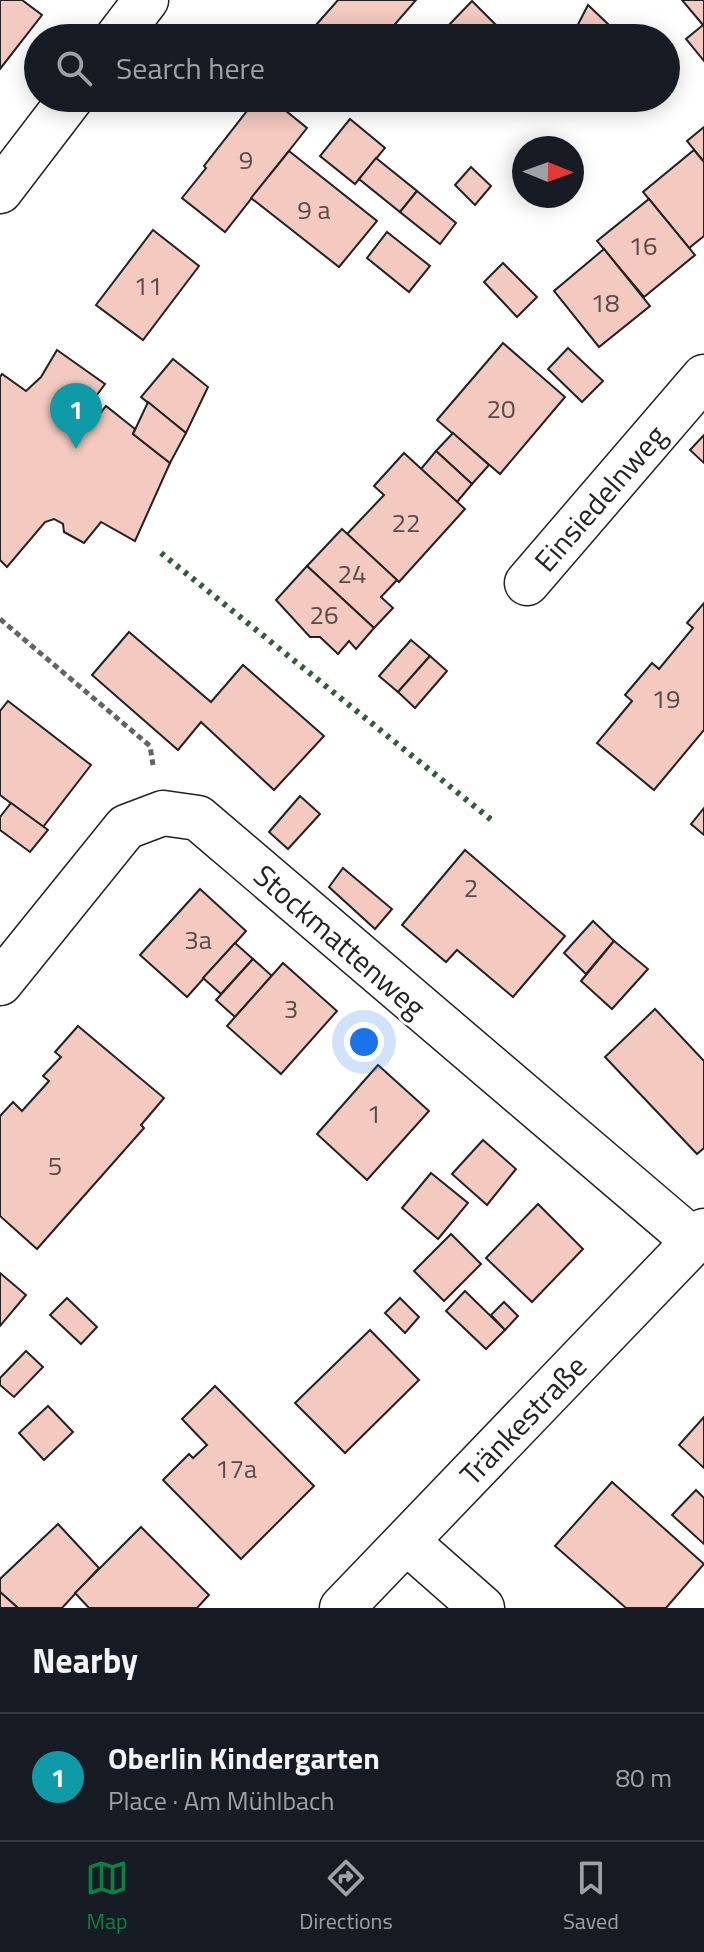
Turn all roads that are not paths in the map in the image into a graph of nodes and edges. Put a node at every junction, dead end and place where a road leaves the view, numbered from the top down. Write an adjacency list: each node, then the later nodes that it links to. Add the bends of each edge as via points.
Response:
1 (146, 0): 2 (street)
2 (128, 24)
3 (60, 112): 4 (street)
4 (0, 191)
5 (704, 377): 6 (street, Einsiedelnweg)
6 (527, 583)
7 (0, 983): 8 (street, Stockmattenweg, via 126,827 163,813 198,818)
8 (699, 1236): 9 (street, Tränkestraße)
9 (407, 1542): 10 (street, Tränkestraße); 11 (street)
10 (342, 1608)
11 (482, 1608)

